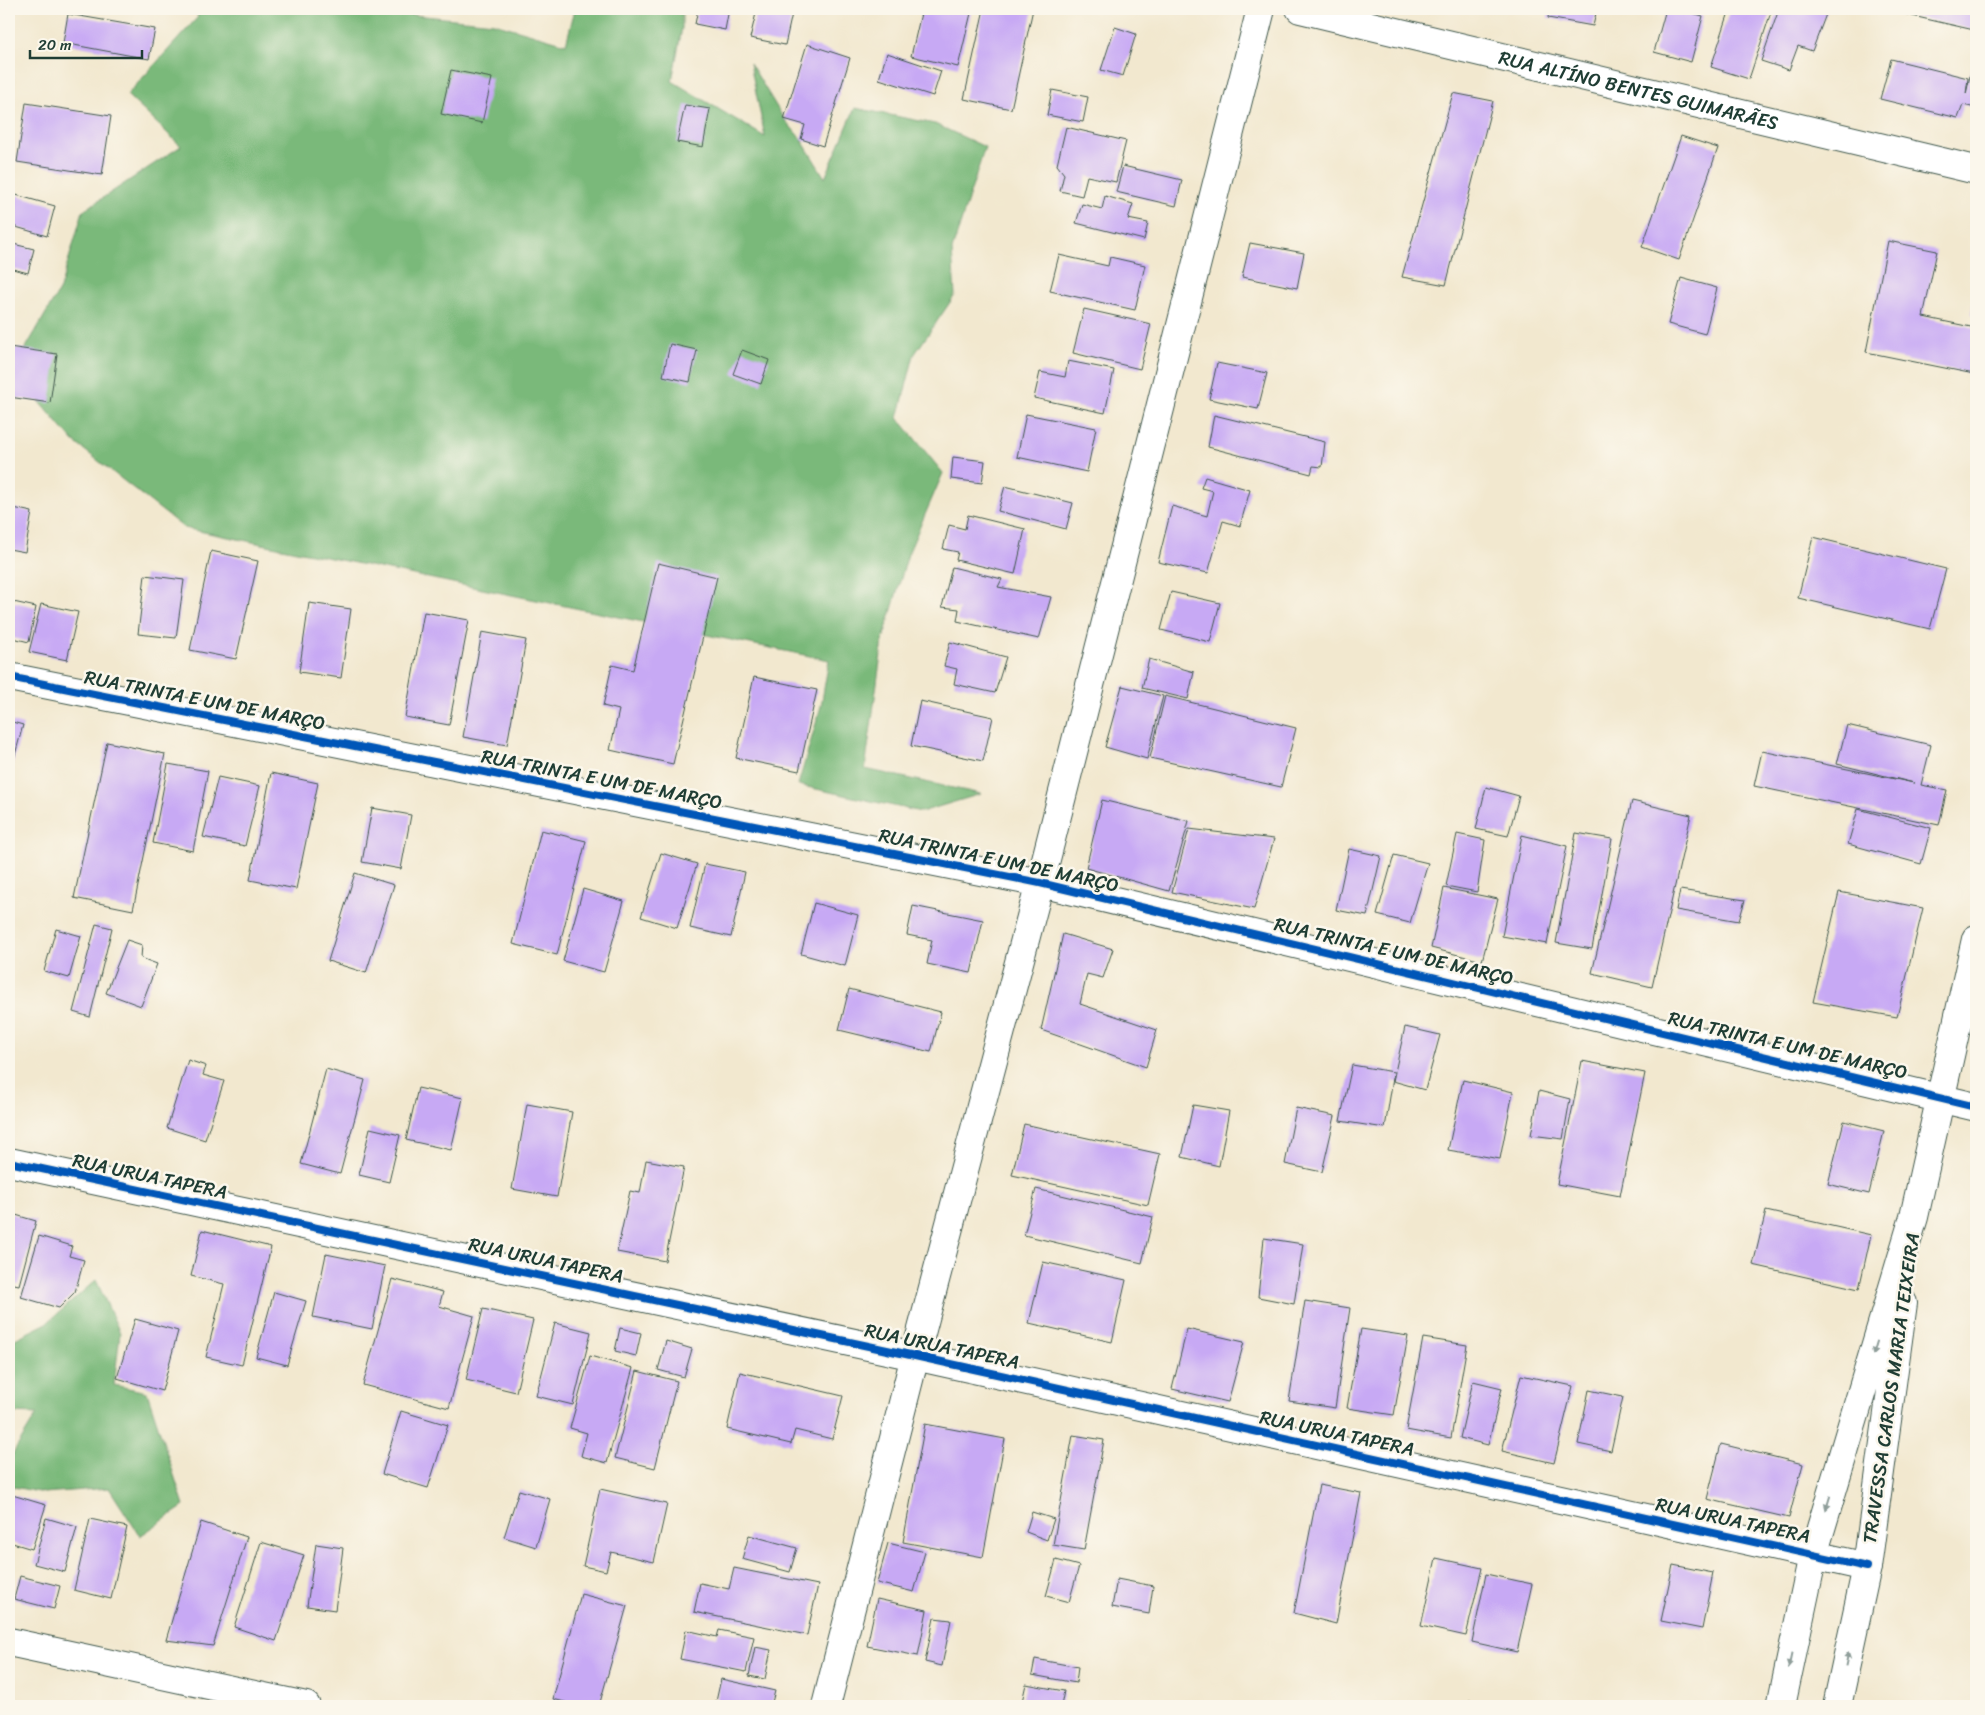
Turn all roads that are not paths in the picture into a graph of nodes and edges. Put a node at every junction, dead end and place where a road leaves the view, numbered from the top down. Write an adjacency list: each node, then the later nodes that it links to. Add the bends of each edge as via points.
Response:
1 (1261, 9): 5 (street)
2 (1300, 9): 3 (street, RUA ALTÍNO BENTES GUIMARÃES)
3 (1976, 170)
4 (9, 677): 5 (street, RUA TRINTA E UM DE MARÇO)
5 (1040, 883): 7 (street, RUA TRINTA E UM DE MARÇO); 11 (street)
6 (1976, 939): 7 (street, TRAVESSA CARLOS MARIA TEIXEIRA)
7 (1941, 1098): 8 (street, RUA TRINTA E UM DE MARÇO); 10 (street, TRAVESSA CARLOS MARIA TEIXEIRA)
8 (1976, 1107)
9 (9, 1162): 11 (street, RUA URUA TAPERA)
10 (1914, 1217): 12 (street, TRAVESSA CARLOS MARIA TEIXEIRA, one-way to 12); 13 (street, TRAVESSA CARLOS MARIA TEIXEIRA)
11 (915, 1356): 12 (street, RUA URUA TAPERA); 16 (street)
12 (1813, 1555): 13 (street, RUA URUA TAPERA); 17 (street, TRAVESSA CARLOS MARIA TEIXEIRA, one-way to 17)
13 (1867, 1567): 18 (street, TRAVESSA CARLOS MARIA TEIXEIRA, one-way to 13)
14 (9, 1642): 15 (street)
15 (306, 1706)
16 (826, 1706)
17 (1781, 1706)
18 (1837, 1706)

